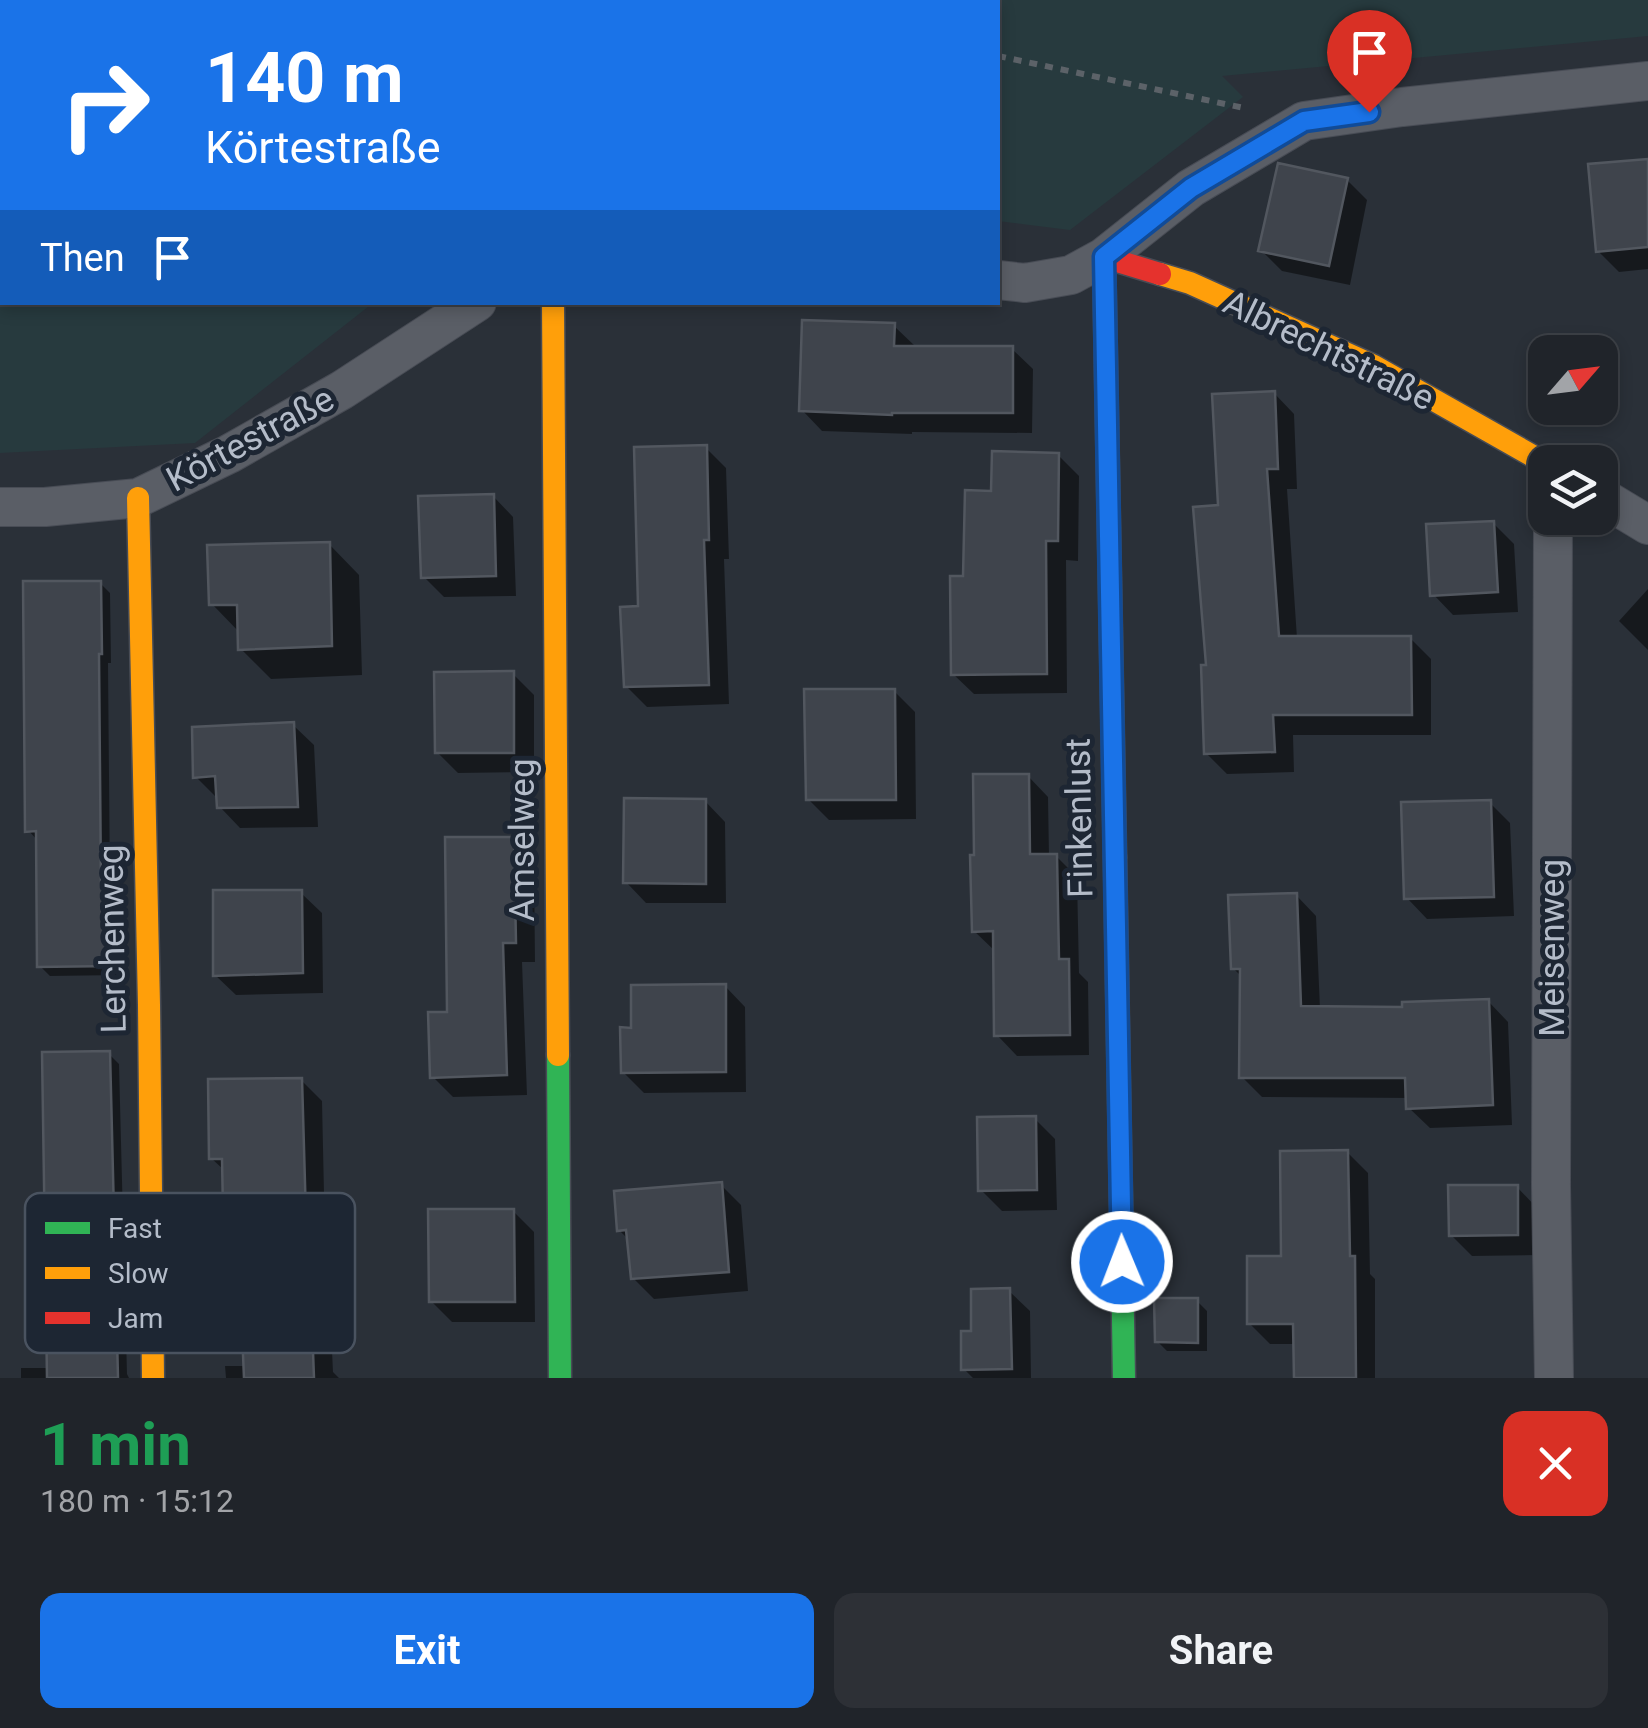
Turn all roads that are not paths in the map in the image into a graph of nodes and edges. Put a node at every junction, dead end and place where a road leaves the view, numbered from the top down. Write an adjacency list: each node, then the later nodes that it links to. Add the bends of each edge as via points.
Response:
1 (1648, 82): 2 (street, via 1304,121 1191,188)
2 (1104, 257): 3 (street, via 1071,276); 6 (street, Albrechtstraße, via 1190,283 1374,366); 16 (street, Finkenlust)
3 (1000, 280)
4 (471, 305): 7 (street, Körtestraße, via 342,390)
5 (552, 305): 15 (street, Amselweg)
6 (1528, 453)
7 (138, 498): 9 (street, Körtestraße); 12 (street, Lerchenweg)
8 (1618, 507): 10 (street)
9 (0, 508)
10 (1648, 525)
11 (1553, 535): 17 (street, Meisenweg)
12 (151, 1193)
13 (153, 1353): 14 (street, Lerchenweg)
14 (153, 1378)
15 (560, 1378)
16 (1124, 1378)
17 (1554, 1378)

